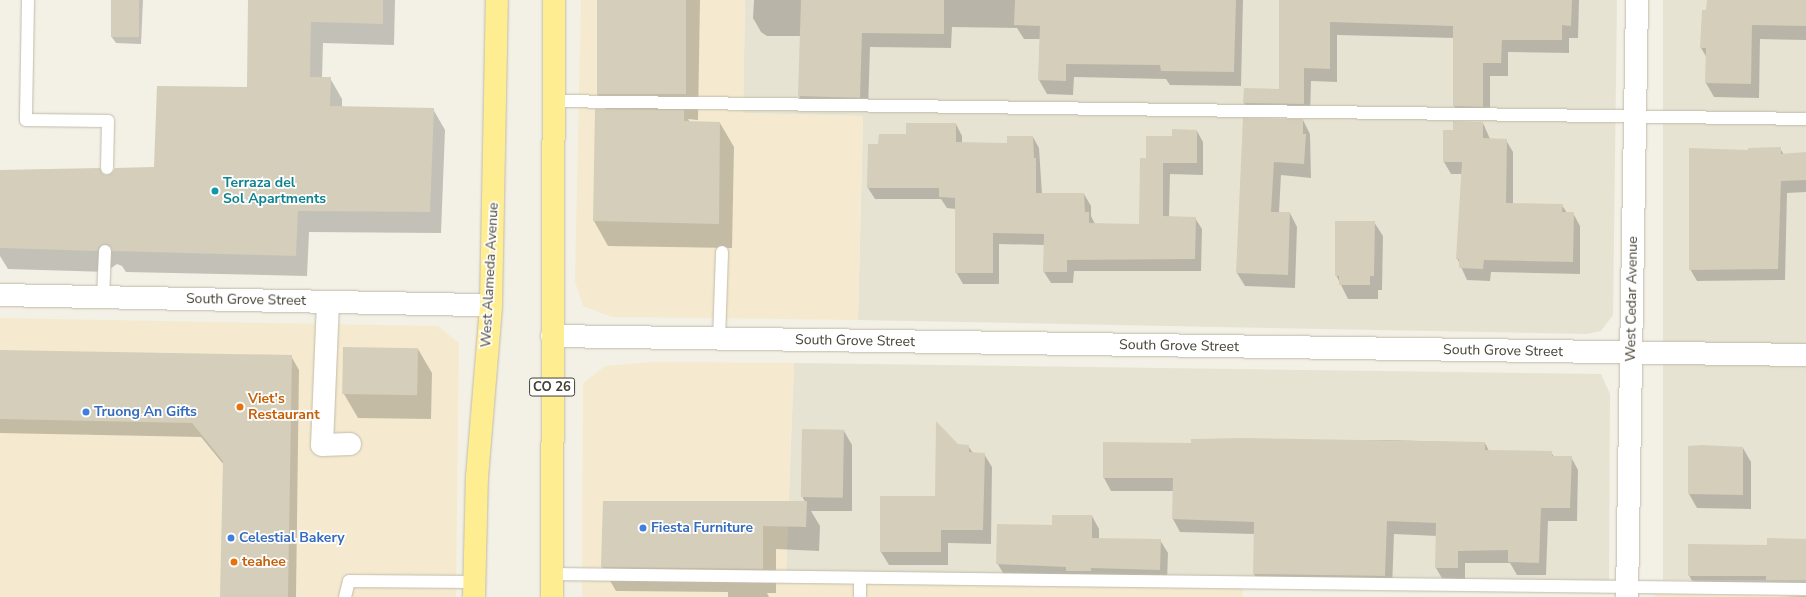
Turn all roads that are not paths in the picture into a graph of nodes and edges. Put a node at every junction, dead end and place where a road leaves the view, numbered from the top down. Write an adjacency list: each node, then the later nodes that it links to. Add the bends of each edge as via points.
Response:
1 (28, 0): 8 (lane, via 26,120 108,121)
2 (497, 0): 14 (main road, West Alameda Avenue)
3 (554, 0): 5 (main road, CO 26)
4 (1637, 0): 6 (street, West Cedar Avenue)
5 (553, 101): 6 (lane); 15 (main road, CO 26)
6 (1636, 117): 7 (lane); 17 (street, West Cedar Avenue)
7 (1806, 119)
8 (107, 168)
9 (105, 251): 12 (lane)
10 (722, 252): 16 (lane)
11 (0, 295): 12 (street, South Grove Street)
12 (103, 297): 13 (street, South Grove Street)
13 (328, 302): 14 (street, South Grove Street); 19 (street, via 322,445)
14 (491, 305): 22 (main road, West Alameda Avenue, via 482,397)
15 (552, 336): 16 (street, South Grove Street); 20 (main road, CO 26)
16 (719, 339): 17 (street, South Grove Street)
17 (1631, 353): 18 (street, South Grove Street); 24 (street, West Cedar Avenue)
18 (1806, 355)
19 (350, 444)
20 (552, 574): 21 (lane); 27 (main road, CO 26)
21 (860, 579): 24 (lane); 28 (lane)
22 (474, 589): 26 (lane, via 349,581)
23 (1806, 589): 25 (lane)
24 (1627, 592): 25 (lane)
25 (1762, 593)
26 (344, 597)
27 (552, 597)
28 (860, 597)

